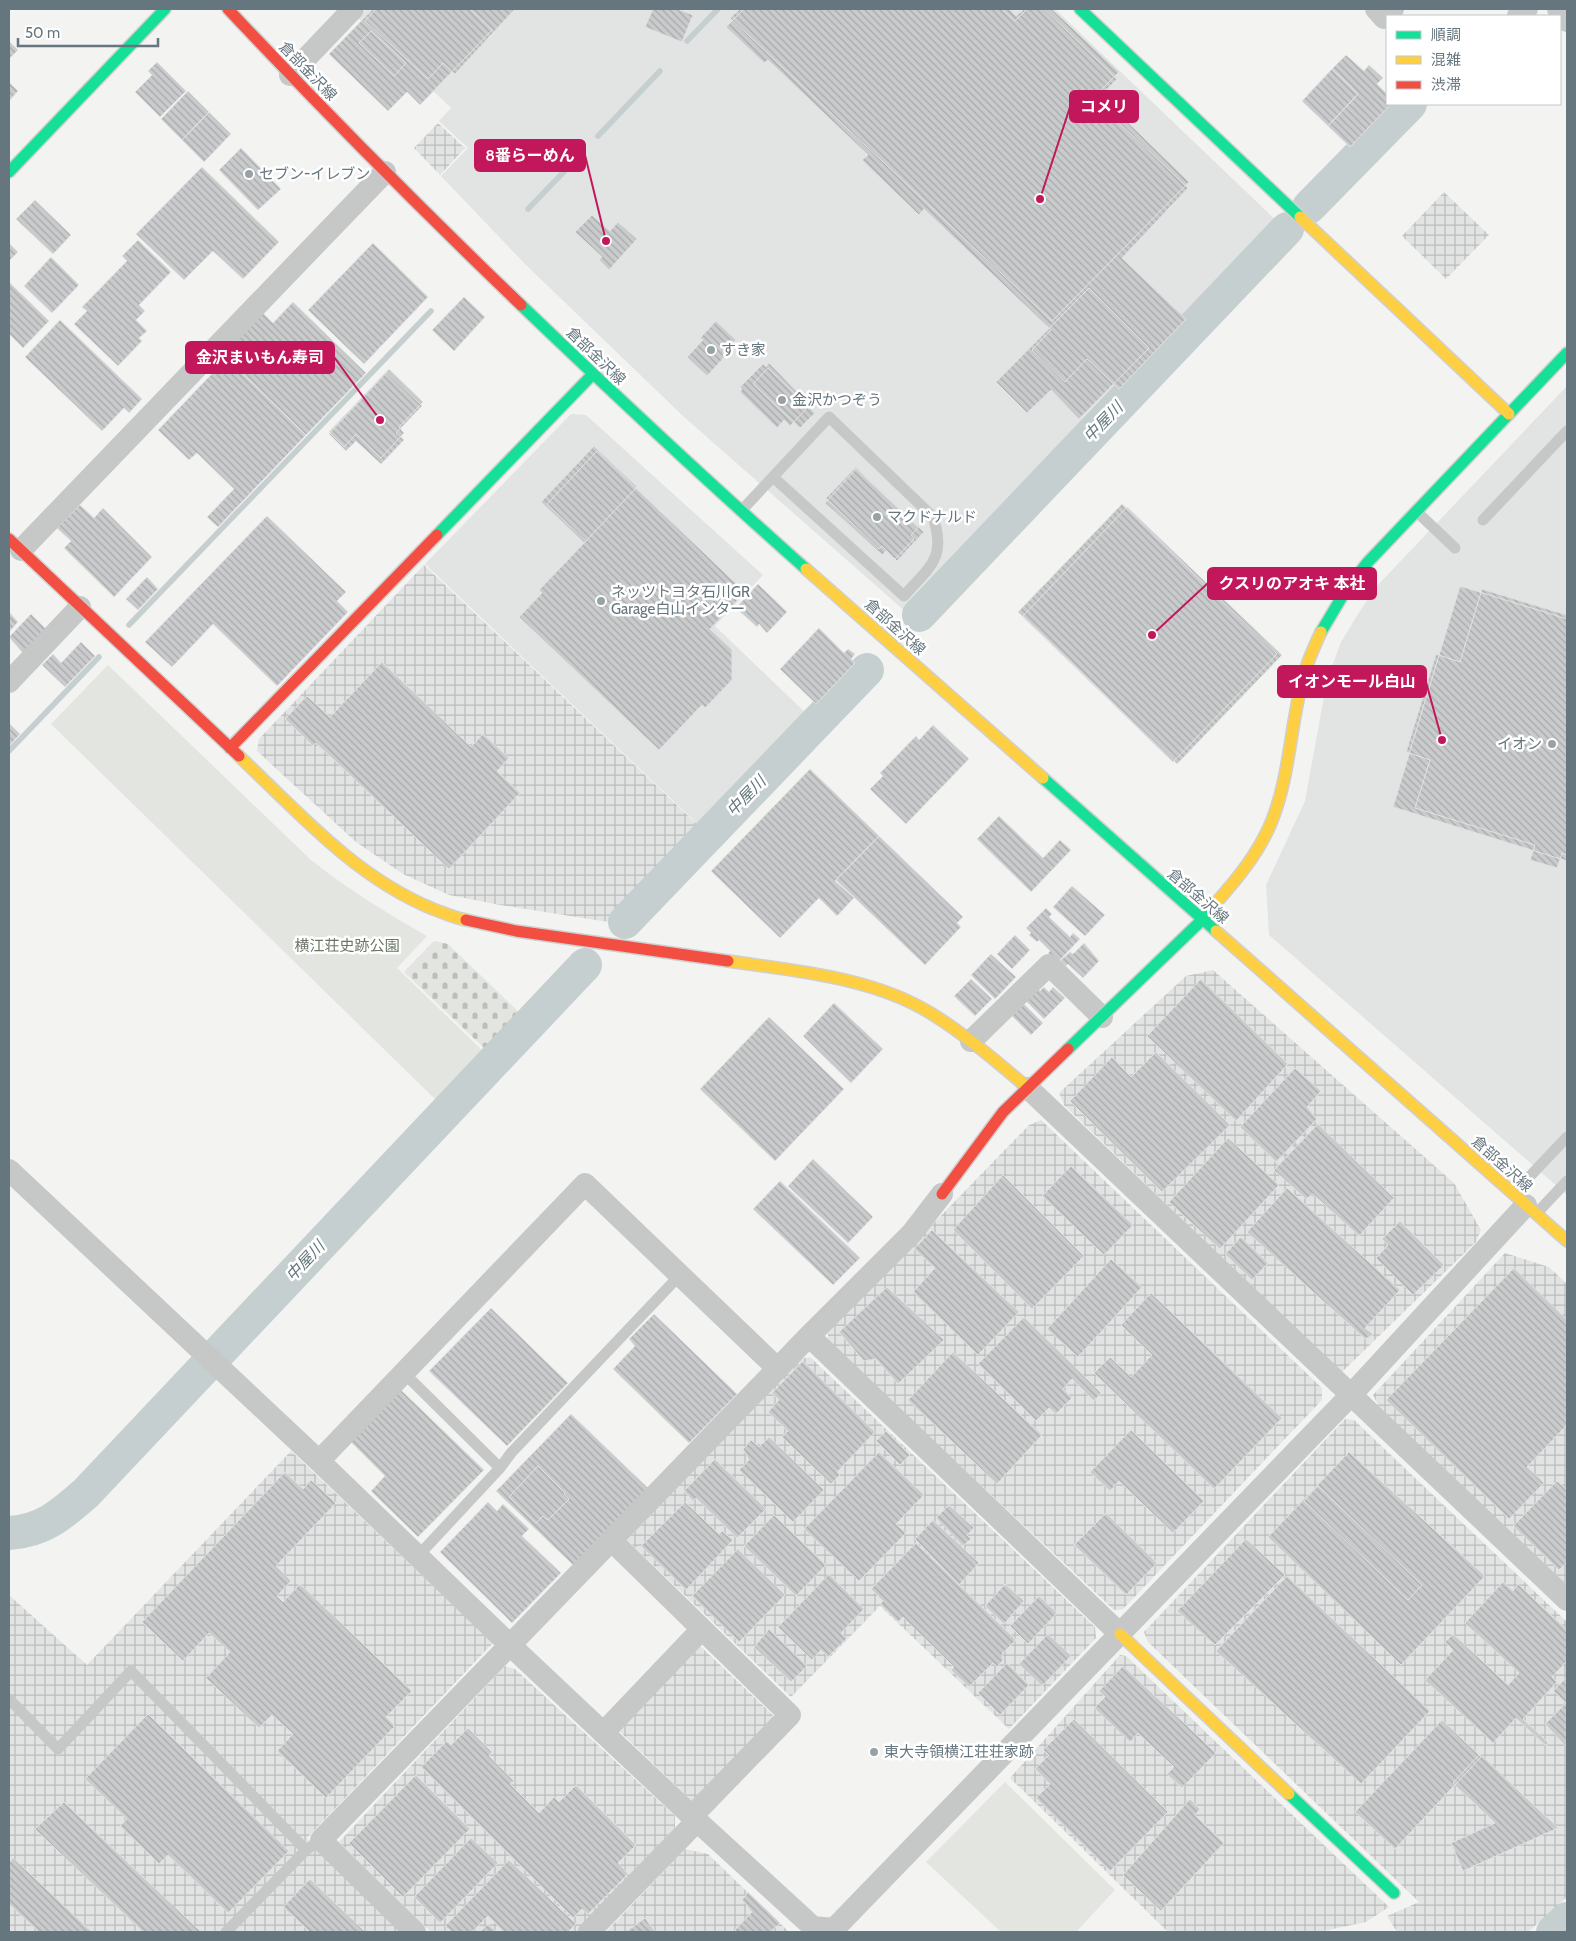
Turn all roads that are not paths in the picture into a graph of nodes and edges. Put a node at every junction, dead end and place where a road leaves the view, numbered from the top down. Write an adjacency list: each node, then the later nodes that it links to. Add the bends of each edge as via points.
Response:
1 (165, 9): 10 (street)
2 (228, 9): 9 (street, 倉部金沢線)
3 (353, 9): 9 (street)
4 (1376, 9): 7 (street, via 1384,18)
5 (1558, 9): 8 (street)
6 (1084, 10): 14 (street)
7 (1386, 16)
8 (1567, 21)
9 (290, 75): 11 (street, 倉部金沢線)
10 (9, 172)
11 (385, 172): 13 (street, 倉部金沢線); 20 (street)
12 (1567, 353): 14 (street)
13 (593, 374): 18 (street, 倉部金沢線); 24 (street)
14 (1509, 414): 17 (street)
15 (1567, 431): 19 (lane)
16 (773, 477): 16 (lane, via 829,417 933,518 939,545 936,559 904,596); 18 (lane)
17 (1416, 510): 21 (lane); 25 (street, via 1368,562 1327,620 1303,678 1282,790 1271,824 1237,879)
18 (741, 511): 25 (street, 倉部金沢線)
19 (1483, 520)
20 (15, 545): 22 (street)
21 (1455, 548)
22 (80, 607): 23 (street); 24 (street)
23 (9, 682)
24 (230, 748): 27 (street, via 342,854 386,886 459,919 516,931 822,975 869,986 930,1014)
25 (1203, 919): 26 (street); 33 (street, 倉部金沢線)
26 (1102, 1017): 27 (street, via 1048,965); 28 (street)
27 (972, 1041): 28 (street)
28 (1028, 1088): 32 (street, via 1003,1112); 39 (street)
29 (1567, 1137): 33 (lane)
30 (9, 1170): 40 (street)
31 (1567, 1181): 33 (lane)
32 (942, 1194): 36 (street, via 912,1233)
33 (1525, 1204): 34 (street, 倉部金沢線); 39 (street)
34 (1567, 1241)
35 (680, 1275): 37 (street); 38 (street, via 585,1184); 41 (lane)
36 (809, 1336): 37 (street); 46 (street)
37 (778, 1369): 42 (street)
38 (404, 1373): 40 (street); 41 (lane)
39 (1351, 1395): 44 (street); 46 (street)
40 (319, 1461): 43 (street)
41 (500, 1468): 43 (lane)
42 (611, 1540): 45 (street); 47 (street)
43 (418, 1556): 47 (street)
44 (1567, 1600)
45 (701, 1630): 49 (street); 50 (street, via 790,1715)
46 (1120, 1634): 50 (street, via 834,1929 813,1927); 52 (street)
47 (510, 1645): 49 (street); 51 (street)
48 (9, 1699): 51 (lane, via 58,1749 131,1671)
49 (604, 1733): 50 (street)
50 (695, 1819): 55 (street)
51 (314, 1845): 53 (lane); 54 (street)
52 (1394, 1893)
53 (226, 1932)
54 (415, 1932)
55 (589, 1932)

